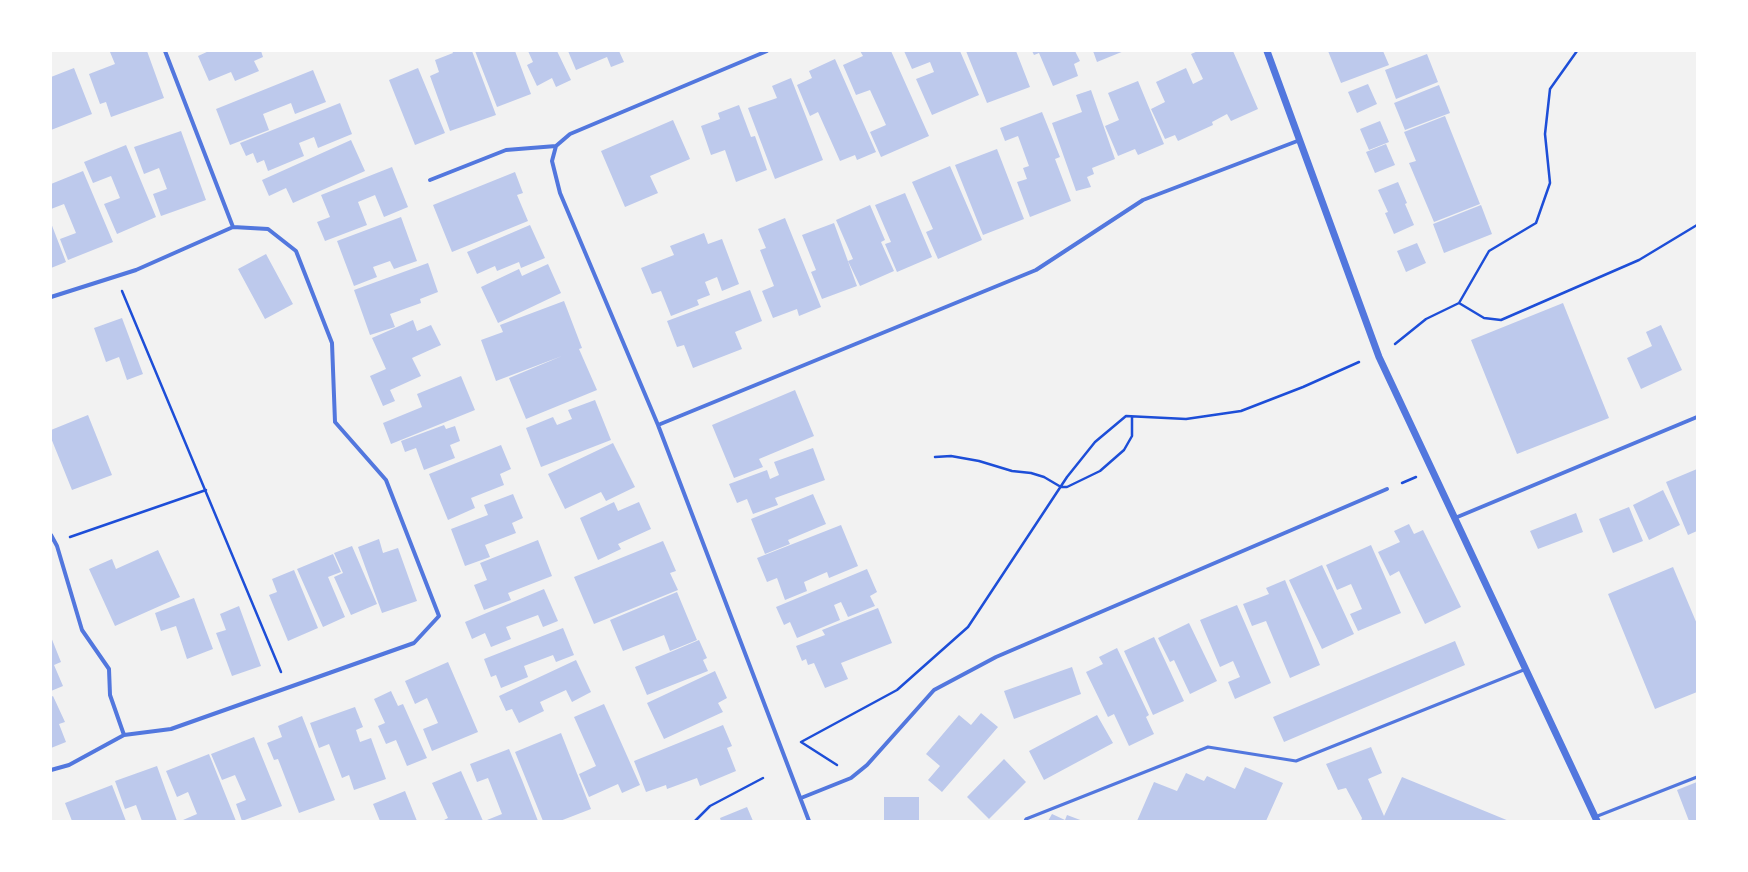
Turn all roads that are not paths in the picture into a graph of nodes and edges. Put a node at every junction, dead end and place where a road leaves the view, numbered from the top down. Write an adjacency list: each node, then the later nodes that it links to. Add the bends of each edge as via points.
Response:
1 (165, 51): 7 (street)
2 (767, 51): 5 (street, via 570,134)
3 (1266, 51): 4 (street)
4 (1300, 140): 10 (street, via 1143,200 1036,270); 12 (street, via 1379,357)
5 (556, 146): 6 (street, via 506,150); 10 (street, via 552,161 560,193)
6 (430, 180)
7 (233, 227): 8 (street, via 136,270); 15 (street, via 268,229 296,251 332,343 335,422 386,480 439,616 414,643 171,729)
8 (51, 297)
9 (1697, 417): 12 (street)
10 (658, 425): 18 (street)
11 (1387, 490): 18 (street, via 996,656 934,690 867,765 851,778)
12 (1455, 518): 14 (street)
13 (51, 535): 15 (street, via 82,630 109,669 110,695)
14 (1526, 669): 19 (street); 21 (lane, via 1296,761 1208,747)
15 (124, 735): 16 (street, via 69,765)
16 (51, 770)
17 (1697, 777): 19 (lane)
18 (801, 798): 20 (street)
19 (1596, 819)
20 (809, 821)
21 (1025, 821)

